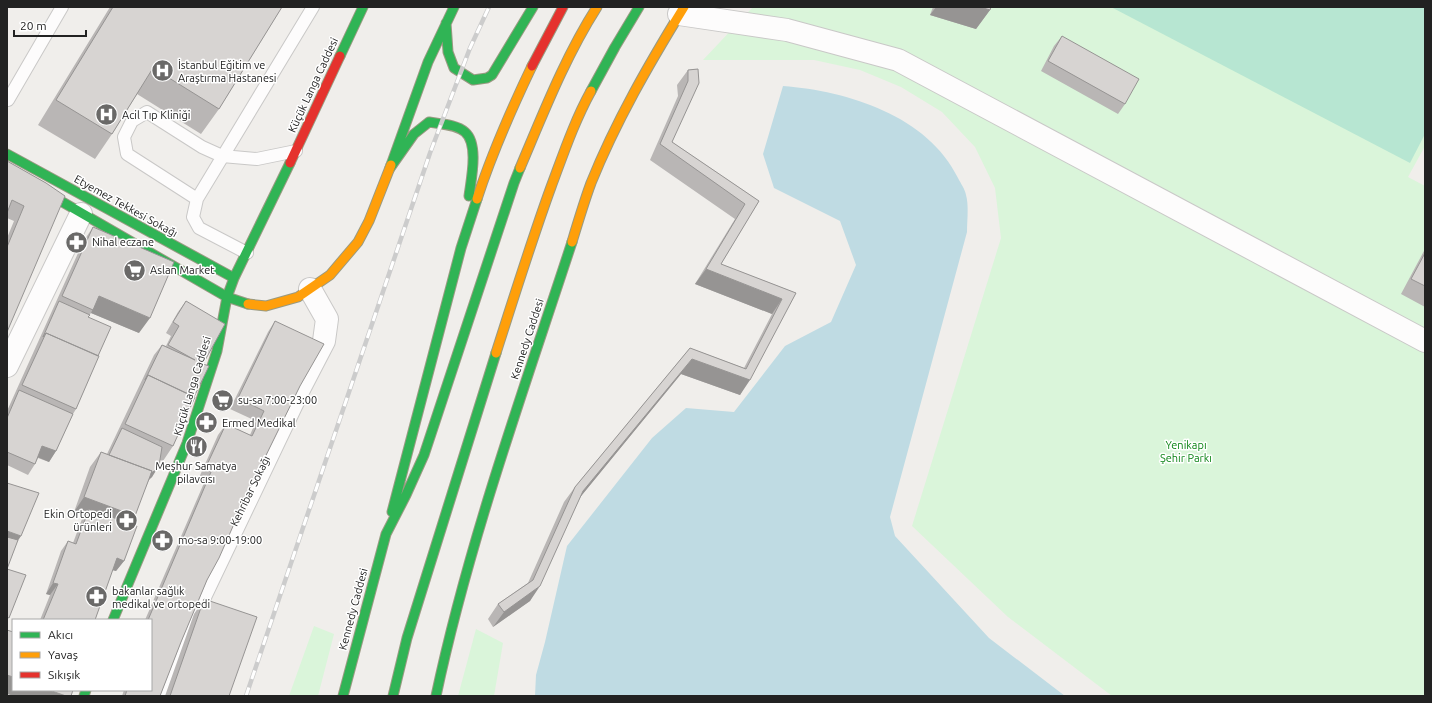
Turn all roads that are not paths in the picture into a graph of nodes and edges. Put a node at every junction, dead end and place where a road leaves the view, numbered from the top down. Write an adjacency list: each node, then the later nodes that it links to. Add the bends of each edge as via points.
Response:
1 (62, 7): 11 (lane)
2 (313, 7): 14 (lane)
3 (454, 7): 10 (main road)
4 (533, 7): 10 (main road, via 492,75 487,78 474,80 454,68 448,52)
5 (563, 7): 19 (main road, Kennedy Caddesi, via 508,116 489,163)
6 (597, 7): 30 (main road, via 567,61 514,183 424,455)
7 (639, 7): 34 (main road, via 584,104 535,232 407,638)
8 (363, 9): 12 (main road, Küçük Langa Caddesi)
9 (682, 11): 27 (street, via 787,30 898,60); 35 (main road, Kennedy Caddesi, via 651,60 591,184 482,517 447,644)
10 (446, 22): 15 (main road, via 428,62)
11 (8, 100)
12 (296, 151): 14 (lane, via 257,159); 20 (main road, Küçük Langa Caddesi)
13 (7, 154): 21 (main road, Etyemez Tekkesi Sokağı)
14 (222, 156): 17 (lane); 17 (lane, via 202,147 147,112 132,121 124,138 127,154)
15 (390, 168): 19 (main road, via 414,134 429,122 448,125 466,132 471,142 472,170); 22 (main road, via 358,242 330,275)
16 (7, 170): 18 (main road)
17 (197, 199): 20 (lane, via 193,217 199,228)
18 (81, 214): 23 (main road); 29 (street)
19 (462, 248): 30 (main road, Kennedy Caddesi)
20 (247, 253): 21 (main road, Küçük Langa Caddesi)
21 (234, 278): 23 (main road, Küçük Langa Caddesi)
22 (310, 288): 24 (main road, via 298,297 266,306); 32 (street, Kehribar Sokağı, via 327,319 324,341 192,613)
23 (227, 297): 24 (main road); 28 (main road, Küçük Langa Caddesi)
24 (251, 305): 25 (main road)
25 (241, 314)
26 (231, 328): 28 (main road)
27 (1425, 341)
28 (218, 351): 31 (main road, Küçük Langa Caddesi, via 187,443)
29 (7, 366)
30 (386, 534): 33 (main road, Kennedy Caddesi)
31 (113, 619)
32 (161, 696)
33 (343, 696)
34 (393, 696)
35 (436, 696)

